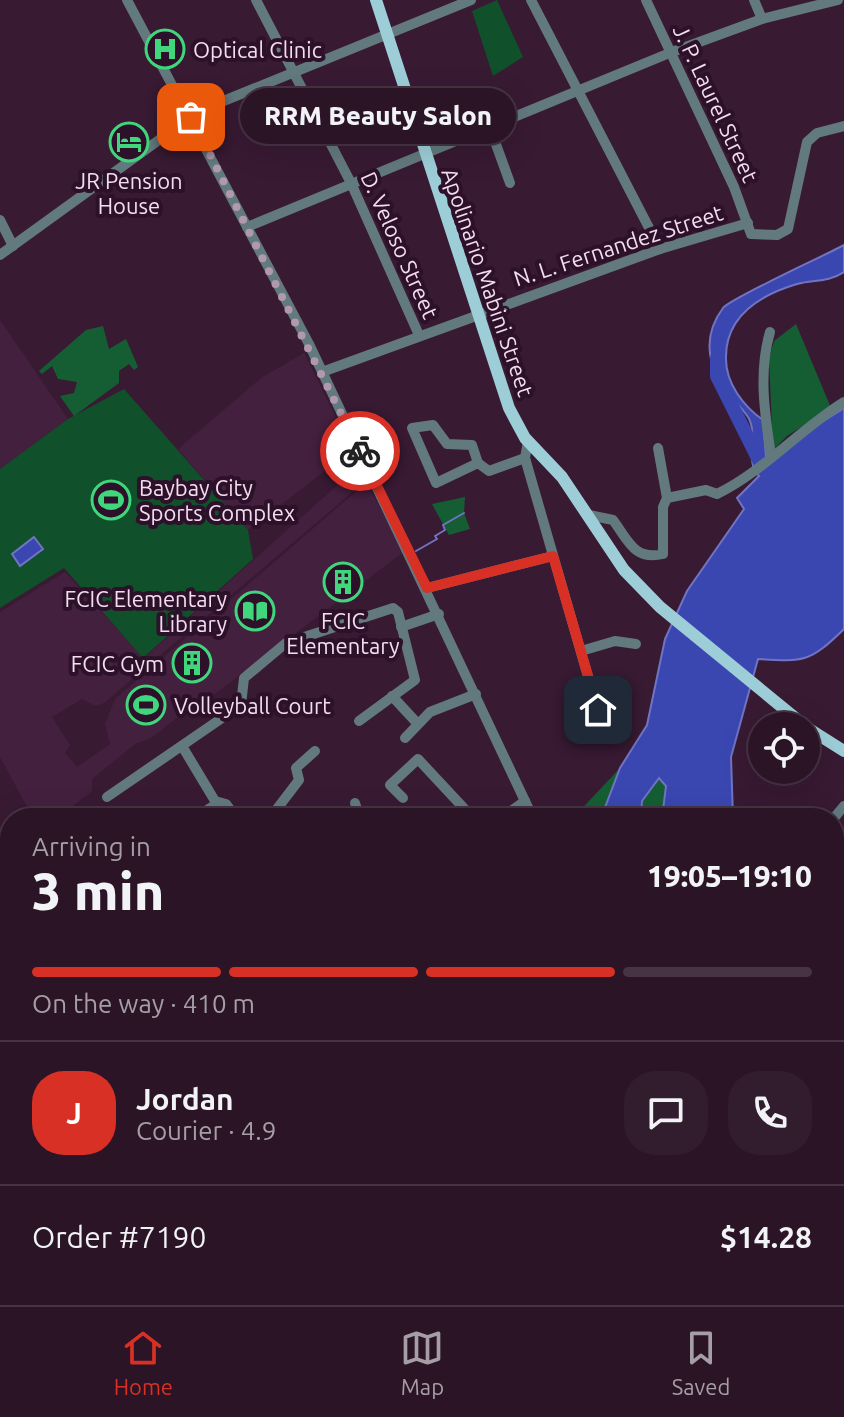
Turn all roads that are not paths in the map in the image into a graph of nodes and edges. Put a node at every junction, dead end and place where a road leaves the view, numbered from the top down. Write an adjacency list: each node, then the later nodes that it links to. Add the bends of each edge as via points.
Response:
1 (127, 0): 14 (street)
2 (256, 0): 12 (street, D. Veloso Street)
3 (376, 0): 10 (main road, Apolinario Mabini Street)
4 (471, 0): 10 (street)
5 (531, 0): 13 (street)
6 (646, 0): 11 (street, J. P. Laurel Street)
7 (754, 0): 9 (street)
8 (838, 0): 9 (street)
9 (762, 19): 11 (street)
10 (387, 35): 12 (street); 17 (main road, Apolinario Mabini Street)
11 (672, 52): 13 (street); 21 (street, J. P. Laurel Street)
12 (291, 70): 14 (street); 18 (street, D. Veloso Street)
13 (575, 91): 15 (street); 24 (street)
14 (191, 117): 22 (street); 23 (street)
15 (489, 125): 17 (street); 19 (street)
16 (844, 126): 21 (street, via 817,133 807,142 788,229 756,235)
17 (424, 153): 18 (street); 26 (main road, Apolinario Mabini Street)
18 (351, 183): 22 (street); 28 (street, D. Veloso Street)
19 (510, 183)
20 (0, 220): 23 (street)
21 (748, 223): 24 (street, N. L. Fernandez Street)
22 (247, 227): 29 (street)
23 (13, 246): 25 (street)
24 (660, 249): 26 (street, N. L. Fernandez Street)
25 (0, 255)
26 (477, 314): 28 (street, N. L. Fernandez Street); 31 (main road, Apolinario Mabini Street, via 509,408)
27 (770, 332): 33 (street, via 764,352 764,396)
28 (419, 335): 29 (street, N. L. Fernandez Street)
29 (322, 372): 39 (street)
30 (844, 402): 33 (street)
31 (526, 440): 34 (street); 37 (main road, Apolinario Mabini Street)
32 (658, 448): 36 (street)
33 (770, 457): 36 (street, via 717,494 706,490)
34 (525, 458): 35 (street, via 489,471); 38 (street)
35 (478, 463): 35 (street, via 472,445 447,444 433,425 412,428 436,483)
36 (667, 498): 37 (street, via 663,554 641,554 629,547 613,520)
37 (589, 515): 46 (main road, Apolinario Mabini Street, via 624,570 660,607)
38 (553, 556): 39 (street); 43 (street)
39 (427, 588): 40 (street)
40 (439, 614): 41 (street); 44 (street)
41 (401, 627): 45 (street, via 415,680); 52 (street, via 398,612 391,608 283,645 244,678 241,705)
42 (636, 644): 43 (street, via 615,641)
43 (581, 651): 51 (street)
44 (476, 694): 48 (street, via 430,712); 57 (street)
45 (392, 696): 47 (street); 48 (street)
46 (790, 712)
47 (359, 721)
48 (417, 723): 50 (street)
49 (820, 735): 54 (main road, Apolinario Mabini Street)
50 (405, 738)
51 (606, 739)
52 (182, 746): 55 (street); 58 (street)
53 (315, 751): 62 (street, via 296,768 299,780)
54 (844, 751)
55 (107, 797)
56 (403, 798): 64 (street, via 390,785 418,759)
57 (525, 801): 65 (street); 66 (street)
58 (218, 803): 60 (street); 61 (street)
59 (355, 803): 63 (street)
60 (210, 808)
61 (229, 808)
62 (278, 808)
63 (357, 808)
64 (464, 808)
65 (515, 808)
66 (528, 808)

